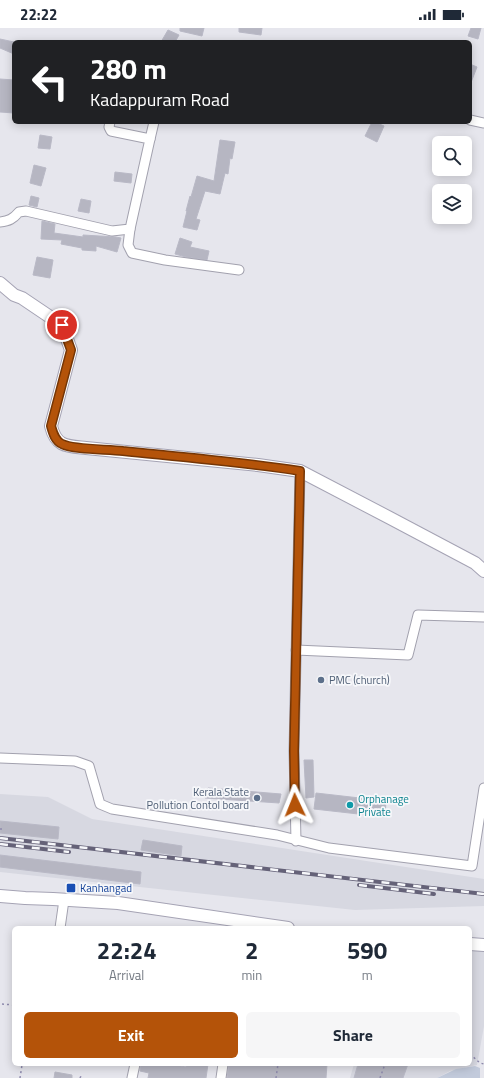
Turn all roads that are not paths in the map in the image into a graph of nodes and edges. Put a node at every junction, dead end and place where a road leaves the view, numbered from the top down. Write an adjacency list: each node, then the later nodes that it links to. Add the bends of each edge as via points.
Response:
1 (472, 120): 2 (street)
2 (484, 123)
3 (110, 124): 5 (street, via 111,131)
4 (154, 124): 5 (street)
5 (150, 139): 7 (street)
6 (0, 222): 7 (street, via 8,221 19,212 26,211 112,231)
7 (130, 229): 8 (street, via 128,245 132,253)
8 (239, 270)
9 (0, 283): 10 (main road, via 14,295 62,325 71,350 51,426 61,444)
10 (300, 471): 11 (main road, via 475,563); 13 (street)
11 (484, 571)
12 (484, 617): 13 (street, via 418,615 408,655)
13 (296, 650): 16 (street)
14 (0, 758): 16 (street, via 75,761 89,766 100,804 112,810 277,835)
15 (484, 788): 16 (street, via 472,866 329,848)
16 (296, 841)
17 (0, 896): 18 (main road)
18 (64, 900): 19 (street); 20 (main road, via 118,904)
19 (60, 926)
20 (274, 926)
21 (472, 944): 22 (main road)
22 (484, 945)
23 (134, 1066): 25 (street)
24 (223, 1066): 26 (street)
25 (132, 1078)
26 (221, 1078)

